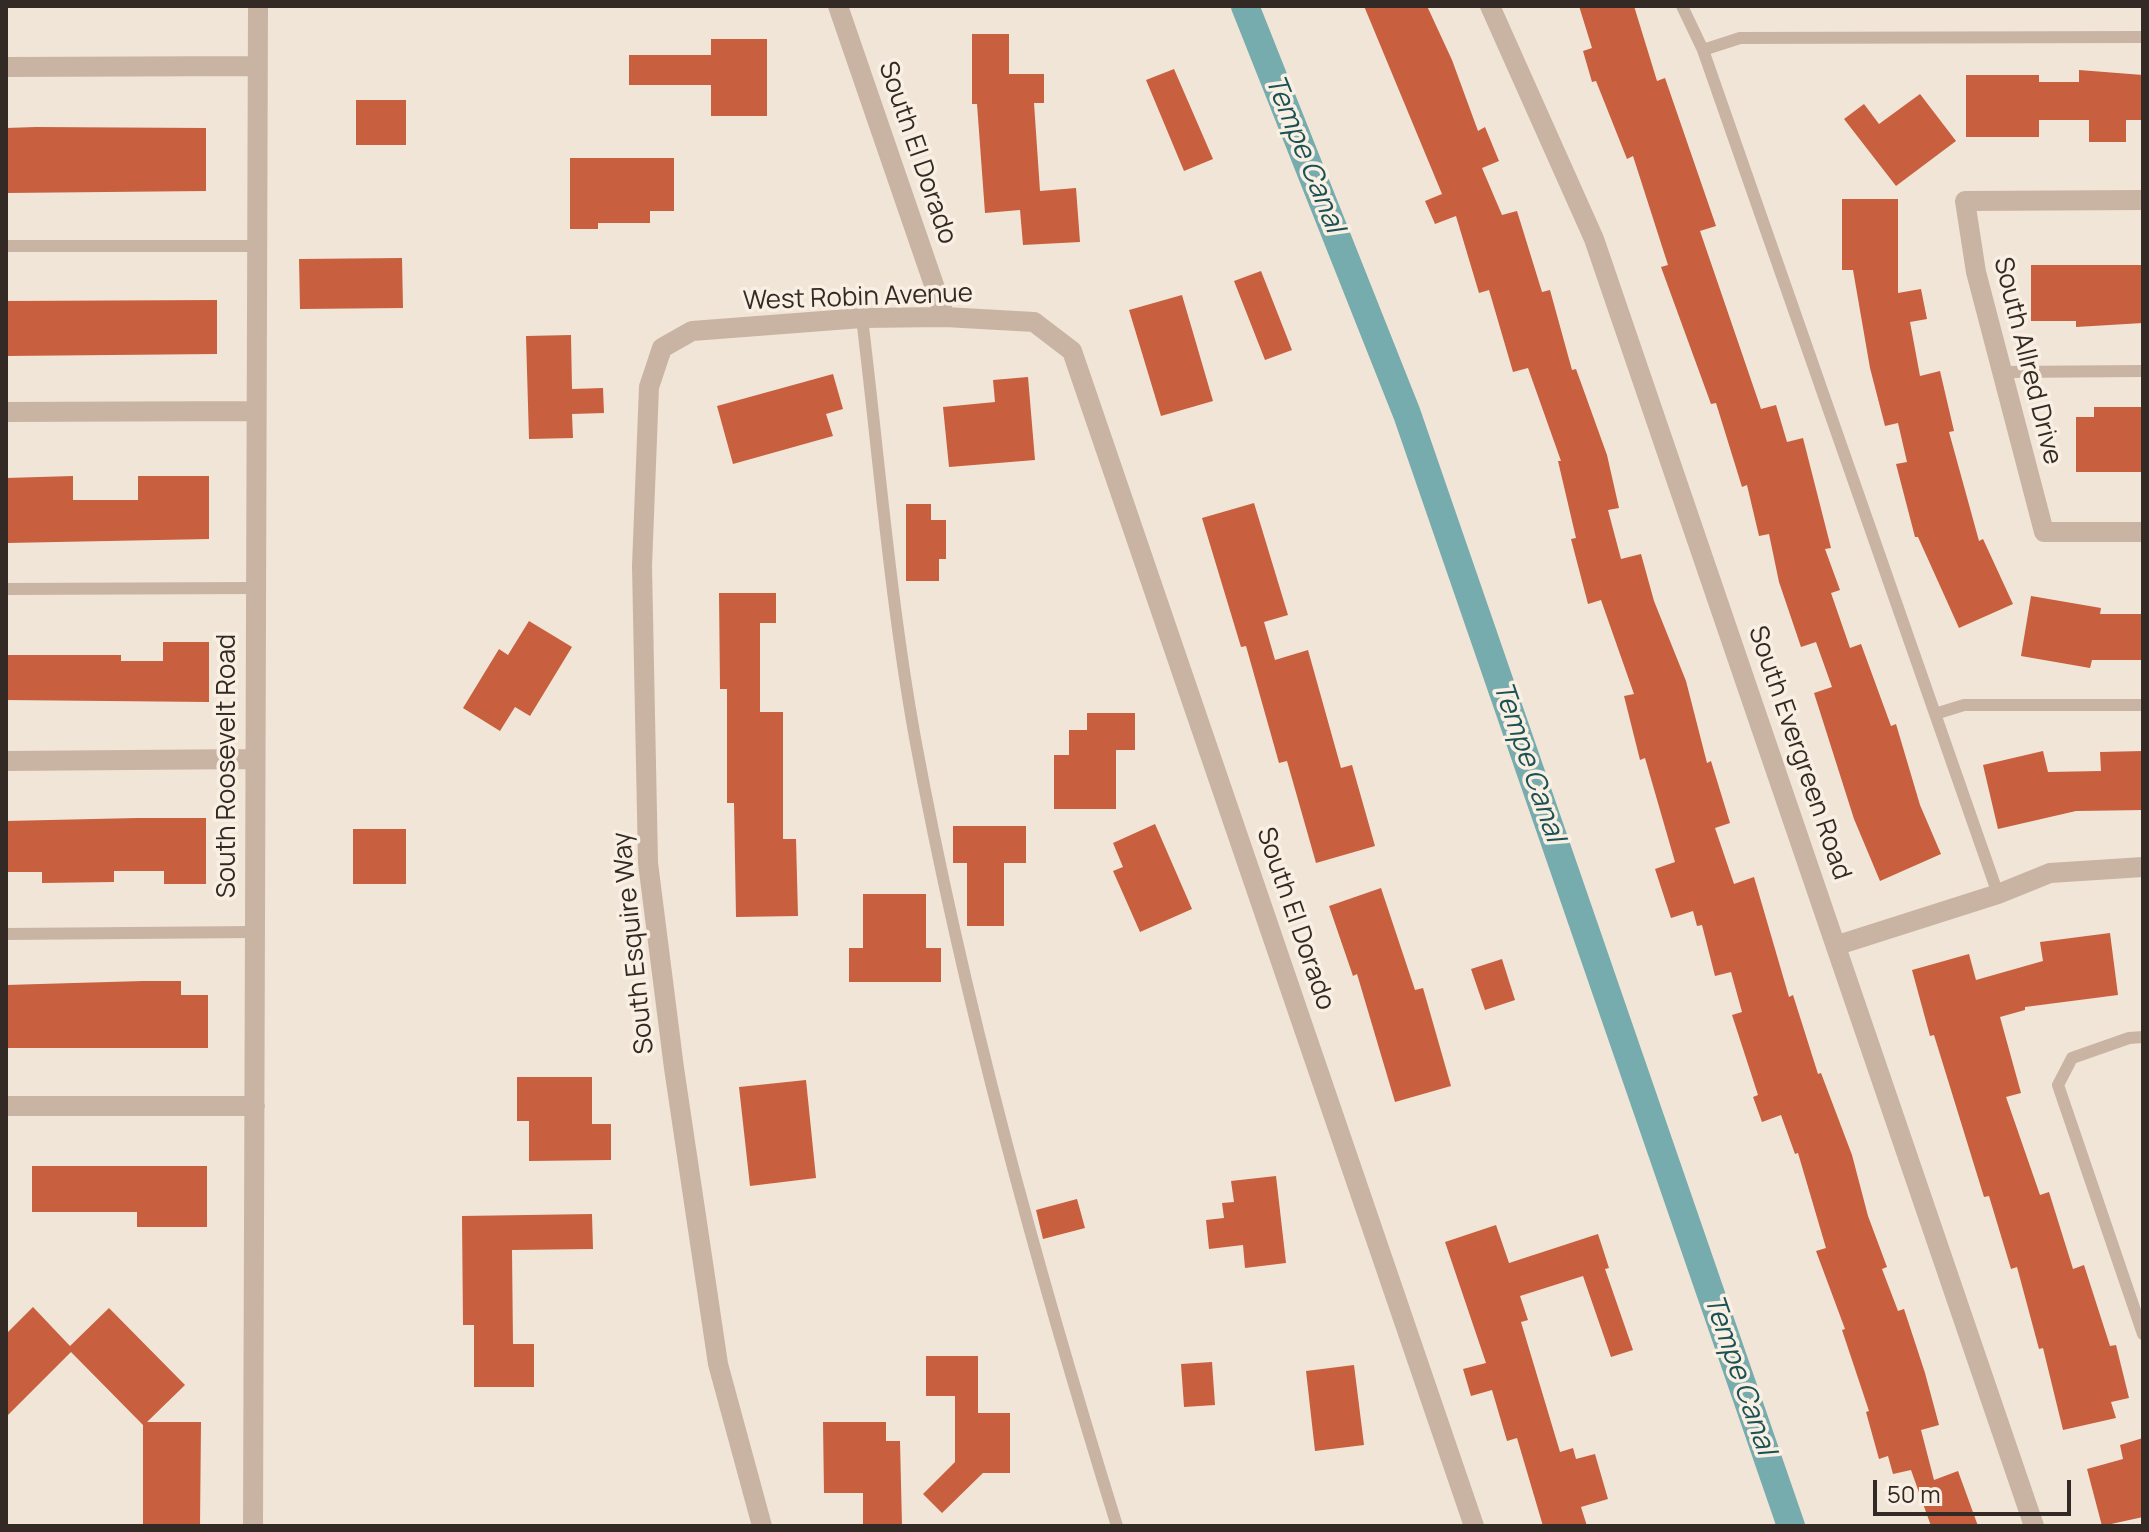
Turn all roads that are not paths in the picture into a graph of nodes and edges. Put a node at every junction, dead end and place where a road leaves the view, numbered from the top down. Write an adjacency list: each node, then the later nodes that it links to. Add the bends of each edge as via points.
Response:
1 (258, 6): 7 (street, South Roosevelt Road)
2 (838, 6): 12 (street, South El Dorado)
3 (1490, 6): 31 (street, South Evergreen Road, via 1594,239)
4 (1682, 6): 6 (lane)
5 (2143, 37): 6 (lane, via 1740,38)
6 (1703, 50): 24 (lane)
7 (258, 66): 8 (street); 11 (street, South Roosevelt Road)
8 (6, 67)
9 (2143, 200): 17 (street, South Allred Drive, via 1965,201 1976,272)
10 (6, 246): 11 (lane)
11 (256, 246): 18 (street, South Roosevelt Road)
12 (945, 317): 13 (street, West Robin Avenue); 14 (street, West Robin Avenue, via 1034,322)
13 (862, 318): 15 (street, West Robin Avenue, via 692,331); 38 (lane, via 915,734 950,912)
14 (1057, 336): 39 (street, South El Dorado, via 1072,351)
15 (662, 348): 37 (street, South Esquire Way, via 649,387 642,566 648,863 718,1364)
16 (2143, 371): 17 (lane)
17 (2002, 372): 20 (street, South Allred Drive, via 2044,532)
18 (256, 411): 19 (street); 21 (street, South Roosevelt Road)
19 (6, 412)
20 (2143, 532)
21 (254, 588): 22 (lane); 25 (street, South Roosevelt Road)
22 (6, 589)
23 (2143, 705): 24 (lane, via 1964,705)
24 (1935, 714): 28 (lane)
25 (254, 759): 26 (street); 29 (street, South Roosevelt Road)
26 (6, 761)
27 (2143, 867): 28 (street, via 2050,873)
28 (1998, 894): 31 (street)
29 (254, 932): 30 (lane); 34 (street, South Roosevelt Road)
30 (6, 934)
31 (1838, 945): 40 (street, South Evergreen Road)
32 (2143, 1037): 35 (lane, via 2072,1058 2058,1085)
33 (6, 1106): 34 (street)
34 (255, 1106): 36 (street, South Roosevelt Road)
35 (2143, 1334)
36 (253, 1526)
37 (762, 1526)
38 (1117, 1526)
39 (1474, 1526)
40 (2034, 1526)

